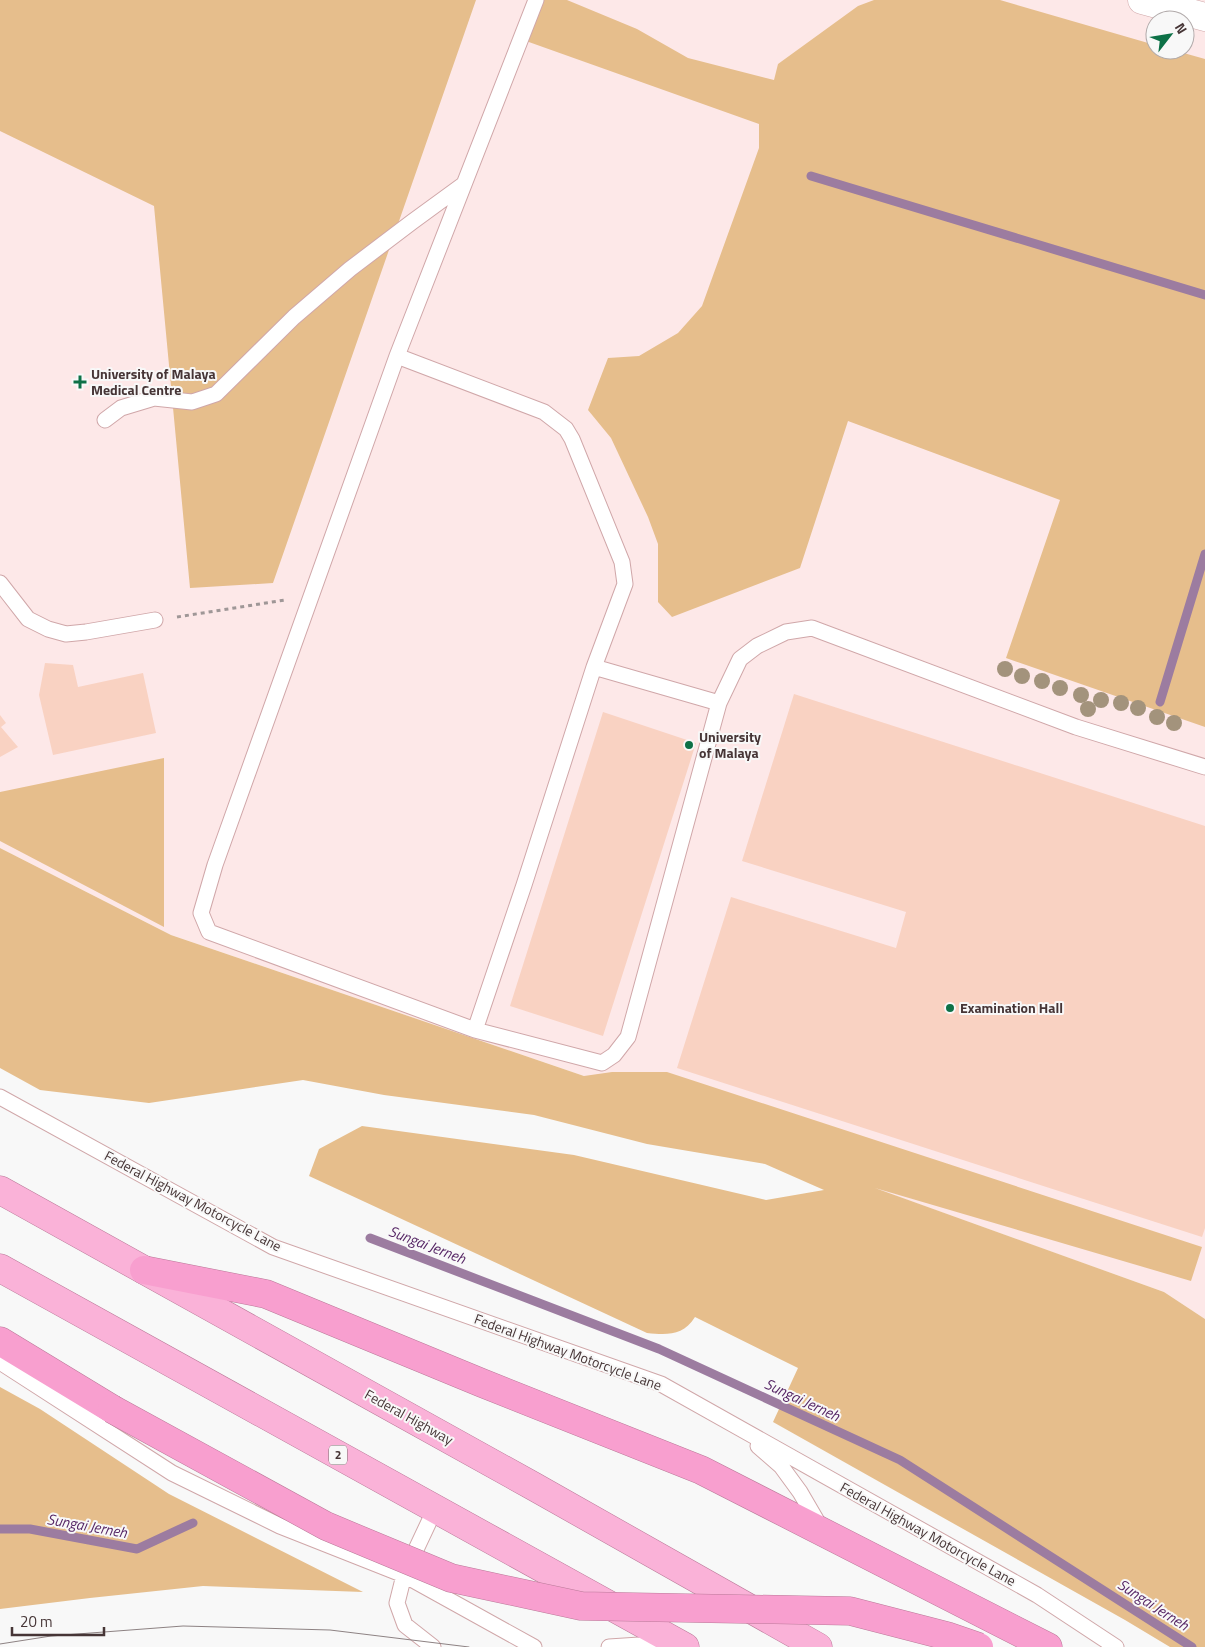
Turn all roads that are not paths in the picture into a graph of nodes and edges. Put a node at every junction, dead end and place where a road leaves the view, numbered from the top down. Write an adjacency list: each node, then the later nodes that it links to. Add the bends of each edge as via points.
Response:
1 (536, 0): 4 (lane)
2 (1142, 0): 3 (street)
3 (1205, 18)
4 (464, 184): 5 (lane); 6 (lane, via 350,269 294,317 216,394 192,402 154,398 122,408)
5 (397, 356): 9 (lane, via 544,412 570,433 622,562 625,584); 12 (lane, via 215,865 201,913 210,932)
6 (105, 420)
7 (0, 583): 8 (lane, via 28,619 66,634)
8 (155, 620)
9 (594, 668): 10 (lane); 12 (lane)
10 (719, 702): 11 (lane, via 740,659 756,646 786,632 812,628 1076,727); 12 (lane, via 628,1037 614,1055 602,1063)
11 (1205, 767)
12 (475, 1030)
13 (0, 1097): 19 (lane, Federal Highway Motorcycle Lane, via 273,1247 662,1384)
14 (0, 1190): 16 (highway, Federal Highway)
15 (0, 1268): 20 (highway, 2)
16 (144, 1270): 21 (highway, via 266,1294 700,1470); 27 (highway, Federal Highway)
17 (0, 1341): 28 (highway, bridge, via 112,1409 326,1526 451,1578 581,1606 850,1611)
18 (0, 1362): 22 (lane, via 172,1473 280,1526)
19 (725, 1420): 21 (lane, via 781,1466); 30 (lane, Federal Highway Motorcycle Lane, via 1037,1595)
20 (435, 1509): 22 (lane); 23 (highway, 2)
21 (825, 1533): 29 (highway)
22 (404, 1575): 24 (lane, via 397,1603 405,1625); 25 (lane)
23 (681, 1645): 26 (lane)
24 (433, 1647)
25 (534, 1647)
26 (609, 1647)
27 (818, 1647)
28 (979, 1647)
29 (1048, 1647)
30 (1116, 1647)

